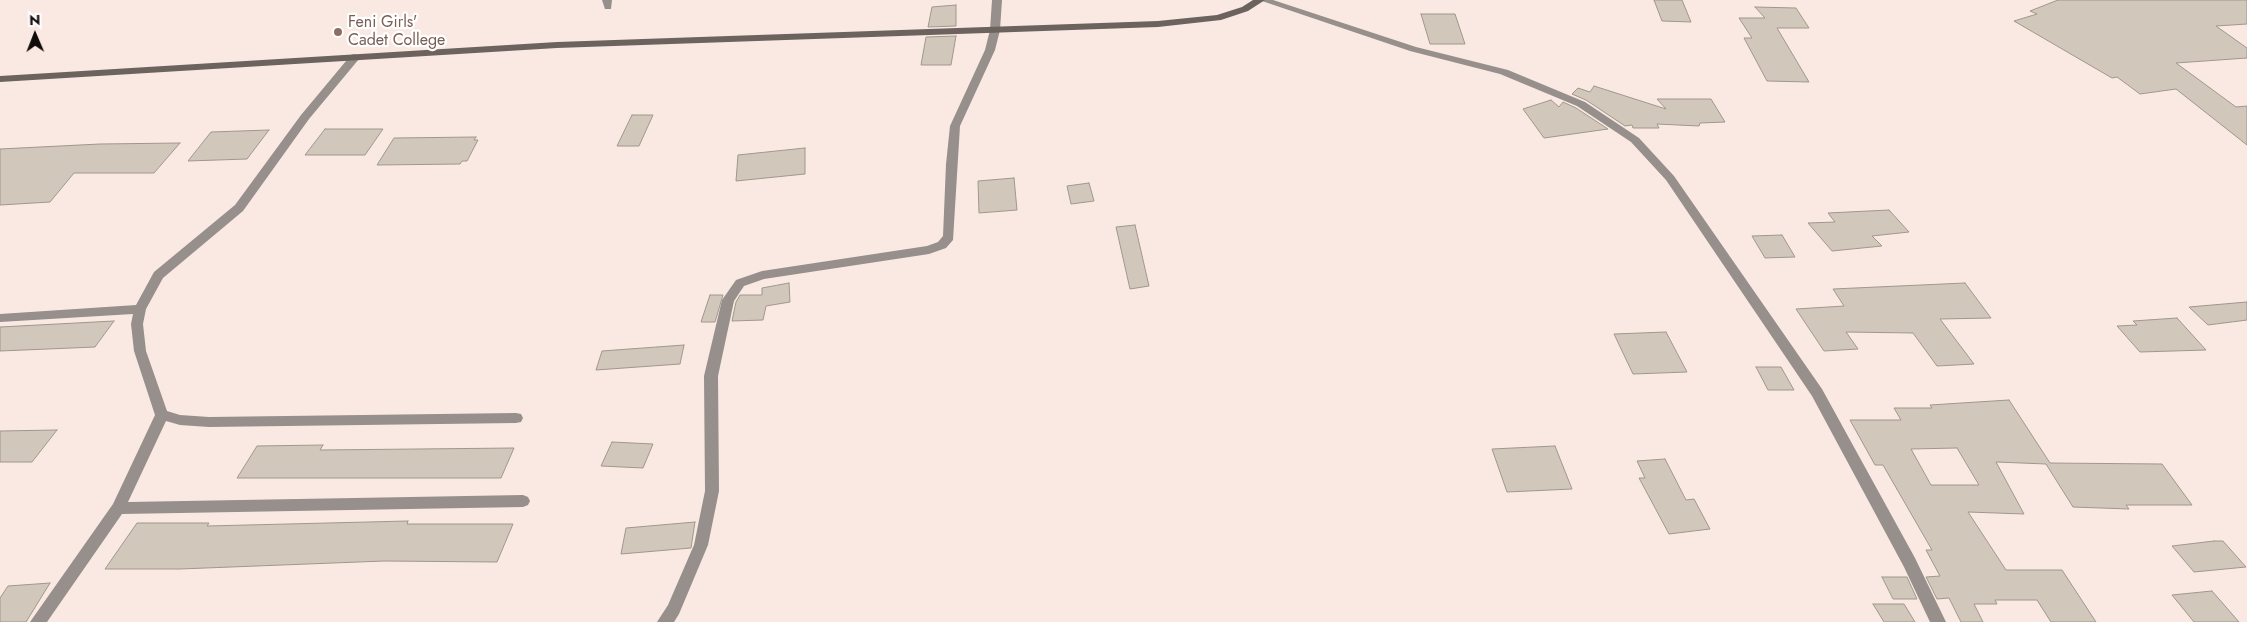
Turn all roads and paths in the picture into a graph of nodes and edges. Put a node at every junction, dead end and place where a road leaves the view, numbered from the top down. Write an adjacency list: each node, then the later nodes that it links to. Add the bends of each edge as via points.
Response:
1 (997, 0): 4 (street)
2 (1260, 0): 4 (main road, via 1246,9 1209,19)
3 (1264, 0): 15 (street, via 1413,49 1504,72 1581,104 1635,140 1670,178 1817,393)
4 (995, 30): 5 (main road, via 557,44); 14 (street, via 990,50 955,126 950,237 942,245 929,250 762,275 735,287 728,300 711,376 712,491 701,545)
5 (354, 57): 6 (main road); 7 (street, via 305,117 239,208 158,275)
6 (0, 79)
7 (140, 309): 8 (street); 9 (street, via 137,324 140,351)
8 (0, 318)
9 (162, 415): 10 (street, via 209,422); 12 (street)
10 (516, 418)
11 (523, 501): 12 (street)
12 (118, 508): 13 (street)
13 (38, 622)
14 (666, 622)
15 (1938, 622)

